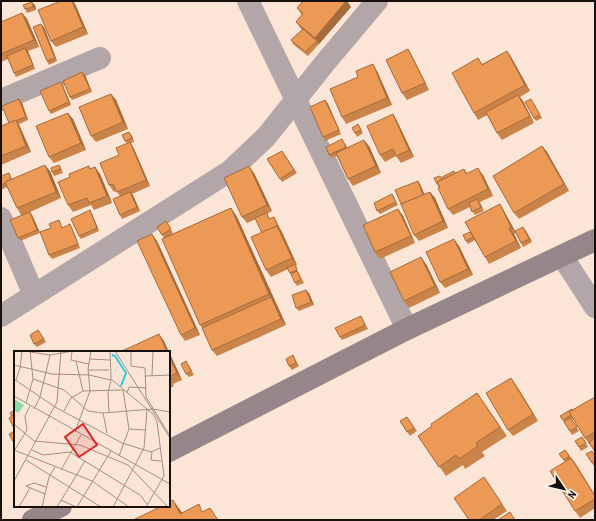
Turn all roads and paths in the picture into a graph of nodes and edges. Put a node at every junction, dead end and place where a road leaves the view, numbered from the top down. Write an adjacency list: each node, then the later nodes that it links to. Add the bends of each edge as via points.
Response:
1 (248, 1): 5 (street)
2 (377, 1): 5 (street)
3 (100, 58): 4 (street)
4 (1, 100)
5 (296, 100): 9 (street, via 266,138 230,171); 12 (street)
6 (1, 218): 9 (street)
7 (595, 240): 8 (street)
8 (562, 256): 10 (street); 12 (street)
9 (34, 295): 11 (street)
10 (595, 307)
11 (1, 316)
12 (407, 329): 13 (street)
13 (170, 450)
14 (59, 507): 15 (street)
15 (33, 520)

